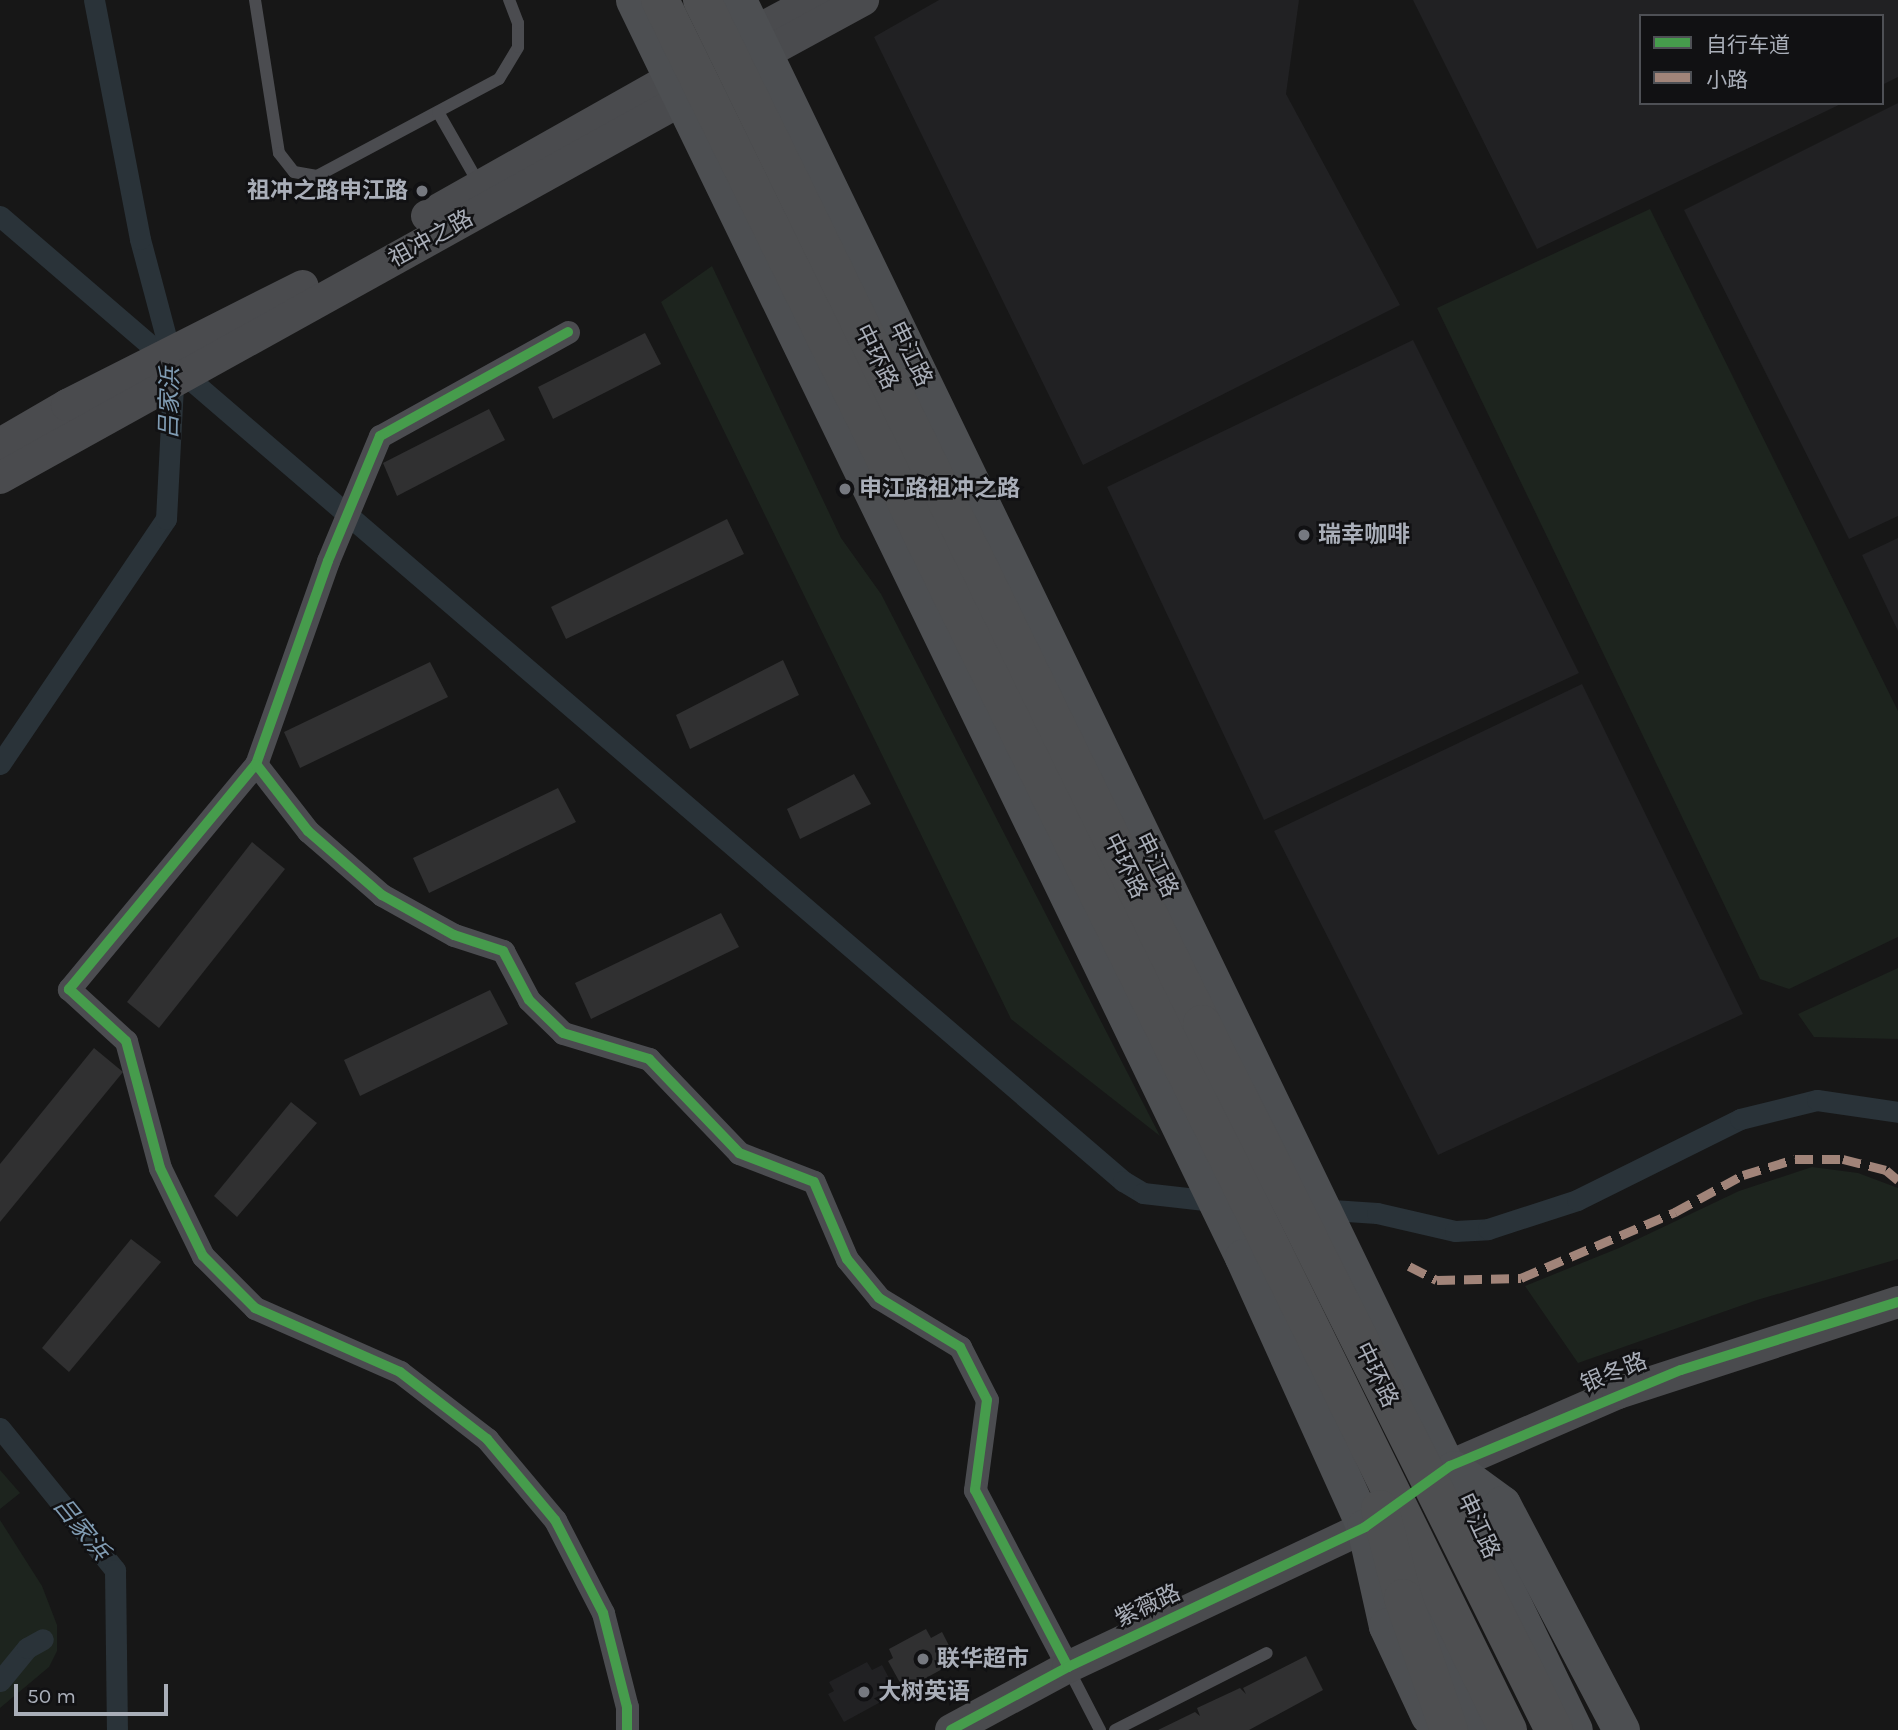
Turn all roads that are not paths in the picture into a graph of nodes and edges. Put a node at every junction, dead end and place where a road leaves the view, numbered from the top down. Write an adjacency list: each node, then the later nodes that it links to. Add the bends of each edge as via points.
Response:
1 (256, 0): 11 (lane, via 279,153 294,172 317,176)
2 (509, 0): 11 (lane, via 519,36 512,63 499,79)
3 (634, 0): 10 (main road)
4 (660, 0): 19 (highway, 中环路, bridge)
5 (702, 0): 23 (highway, 中环路, bridge)
6 (738, 0): 9 (main road, 申江路)
7 (814, 0): 9 (main road, 祖冲之路)
8 (863, 0): 9 (main road, 祖冲之路)
9 (759, 43): 10 (main road, 祖冲之路); 20 (main road, 申江路)
10 (676, 89): 12 (main road, 祖冲之路); 13 (main road, 祖冲之路); 21 (main road, via 1187,1139)
11 (438, 112): 12 (lane)
12 (480, 186): 13 (main road, 祖冲之路)
13 (286, 307): 15 (main road, 祖冲之路, via 67,405); 16 (main road, 祖冲之路)
14 (568, 332): 17 (street, via 380,436 328,561)
15 (0, 444)
16 (0, 478)
17 (256, 764): 24 (street, via 308,831 382,895 454,936 503,951 529,999 564,1033 649,1059 739,1153 814,1182 847,1259 879,1298 960,1347 987,1400 975,1490); 25 (street, via 69,989 126,1041 160,1168 203,1256 255,1308 400,1372 487,1439 555,1520 603,1613 627,1707)
18 (1898, 1302): 20 (main road, 银冬路, via 1681,1370)
19 (1359, 1429): 30 (highway, bridge, via 1404,1598); 32 (highway, 中环路, bridge)
20 (1450, 1466): 21 (main road, 银冬路); 34 (main road, 申江路); 35 (main road, via 1502,1504)
21 (1365, 1527): 24 (main road, 紫薇路); 29 (main road, via 1387,1626); 31 (main road, via 1430,1630)
22 (1267, 1653): 28 (lane)
23 (1517, 1656): 33 (highway, 中环路, bridge); 34 (highway, bridge)
24 (1068, 1667): 26 (main road, 紫薇路); 27 (lane)
25 (627, 1730)
26 (951, 1730)
27 (1100, 1730)
28 (1115, 1730)
29 (1435, 1730)
30 (1449, 1730)
31 (1480, 1730)
32 (1508, 1730)
33 (1553, 1730)
34 (1576, 1730)
35 (1621, 1730)

